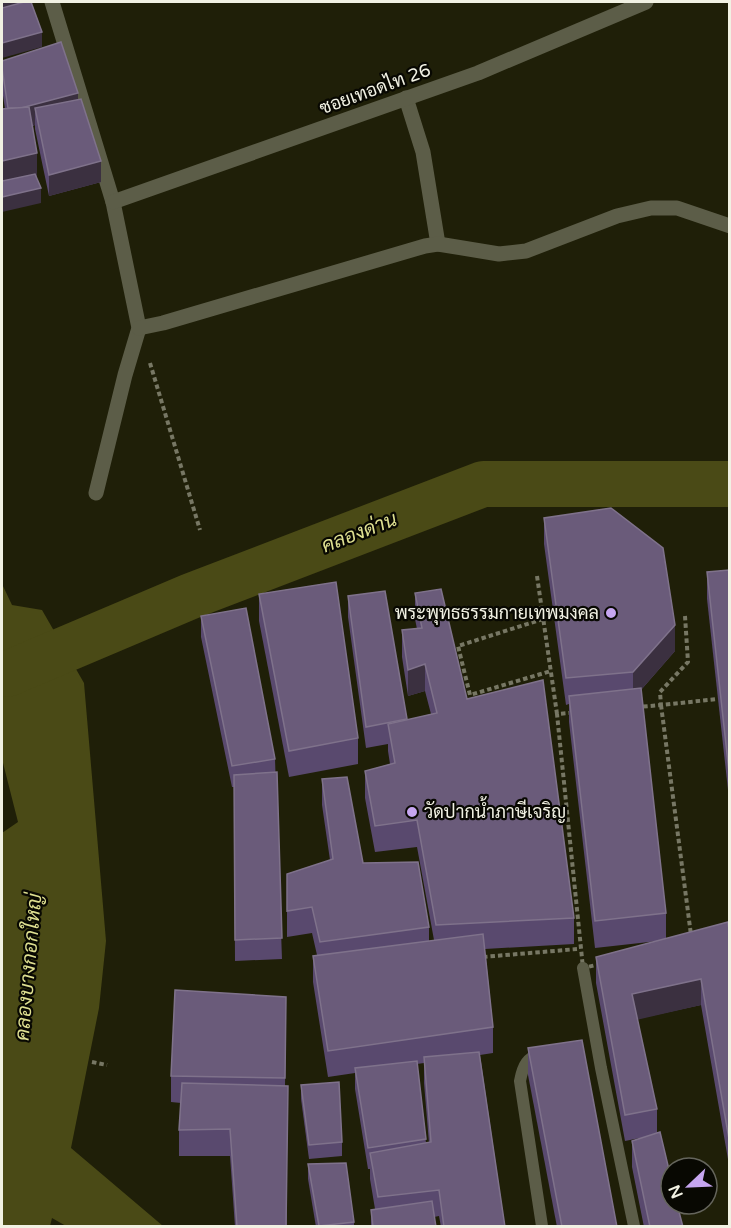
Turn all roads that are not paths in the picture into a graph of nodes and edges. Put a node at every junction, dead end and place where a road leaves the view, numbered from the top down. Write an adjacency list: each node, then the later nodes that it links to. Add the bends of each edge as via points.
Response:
1 (52, 2): 4 (street)
2 (646, 2): 3 (street, ซอยเทอดไท 26, via 478,73)
3 (406, 98): 4 (street, ซอยเทอดไท 26); 6 (street, via 423,152)
4 (113, 202): 7 (street)
5 (729, 226): 6 (street, via 676,208 651,208 617,216 526,250 499,254)
6 (438, 244): 7 (street)
7 (139, 328): 8 (street)
8 (96, 494)
9 (583, 968): 12 (lane, via 591,1042)
10 (552, 1050): 11 (lane, via 530,1057 520,1081)
11 (542, 1227)
12 (634, 1227)

